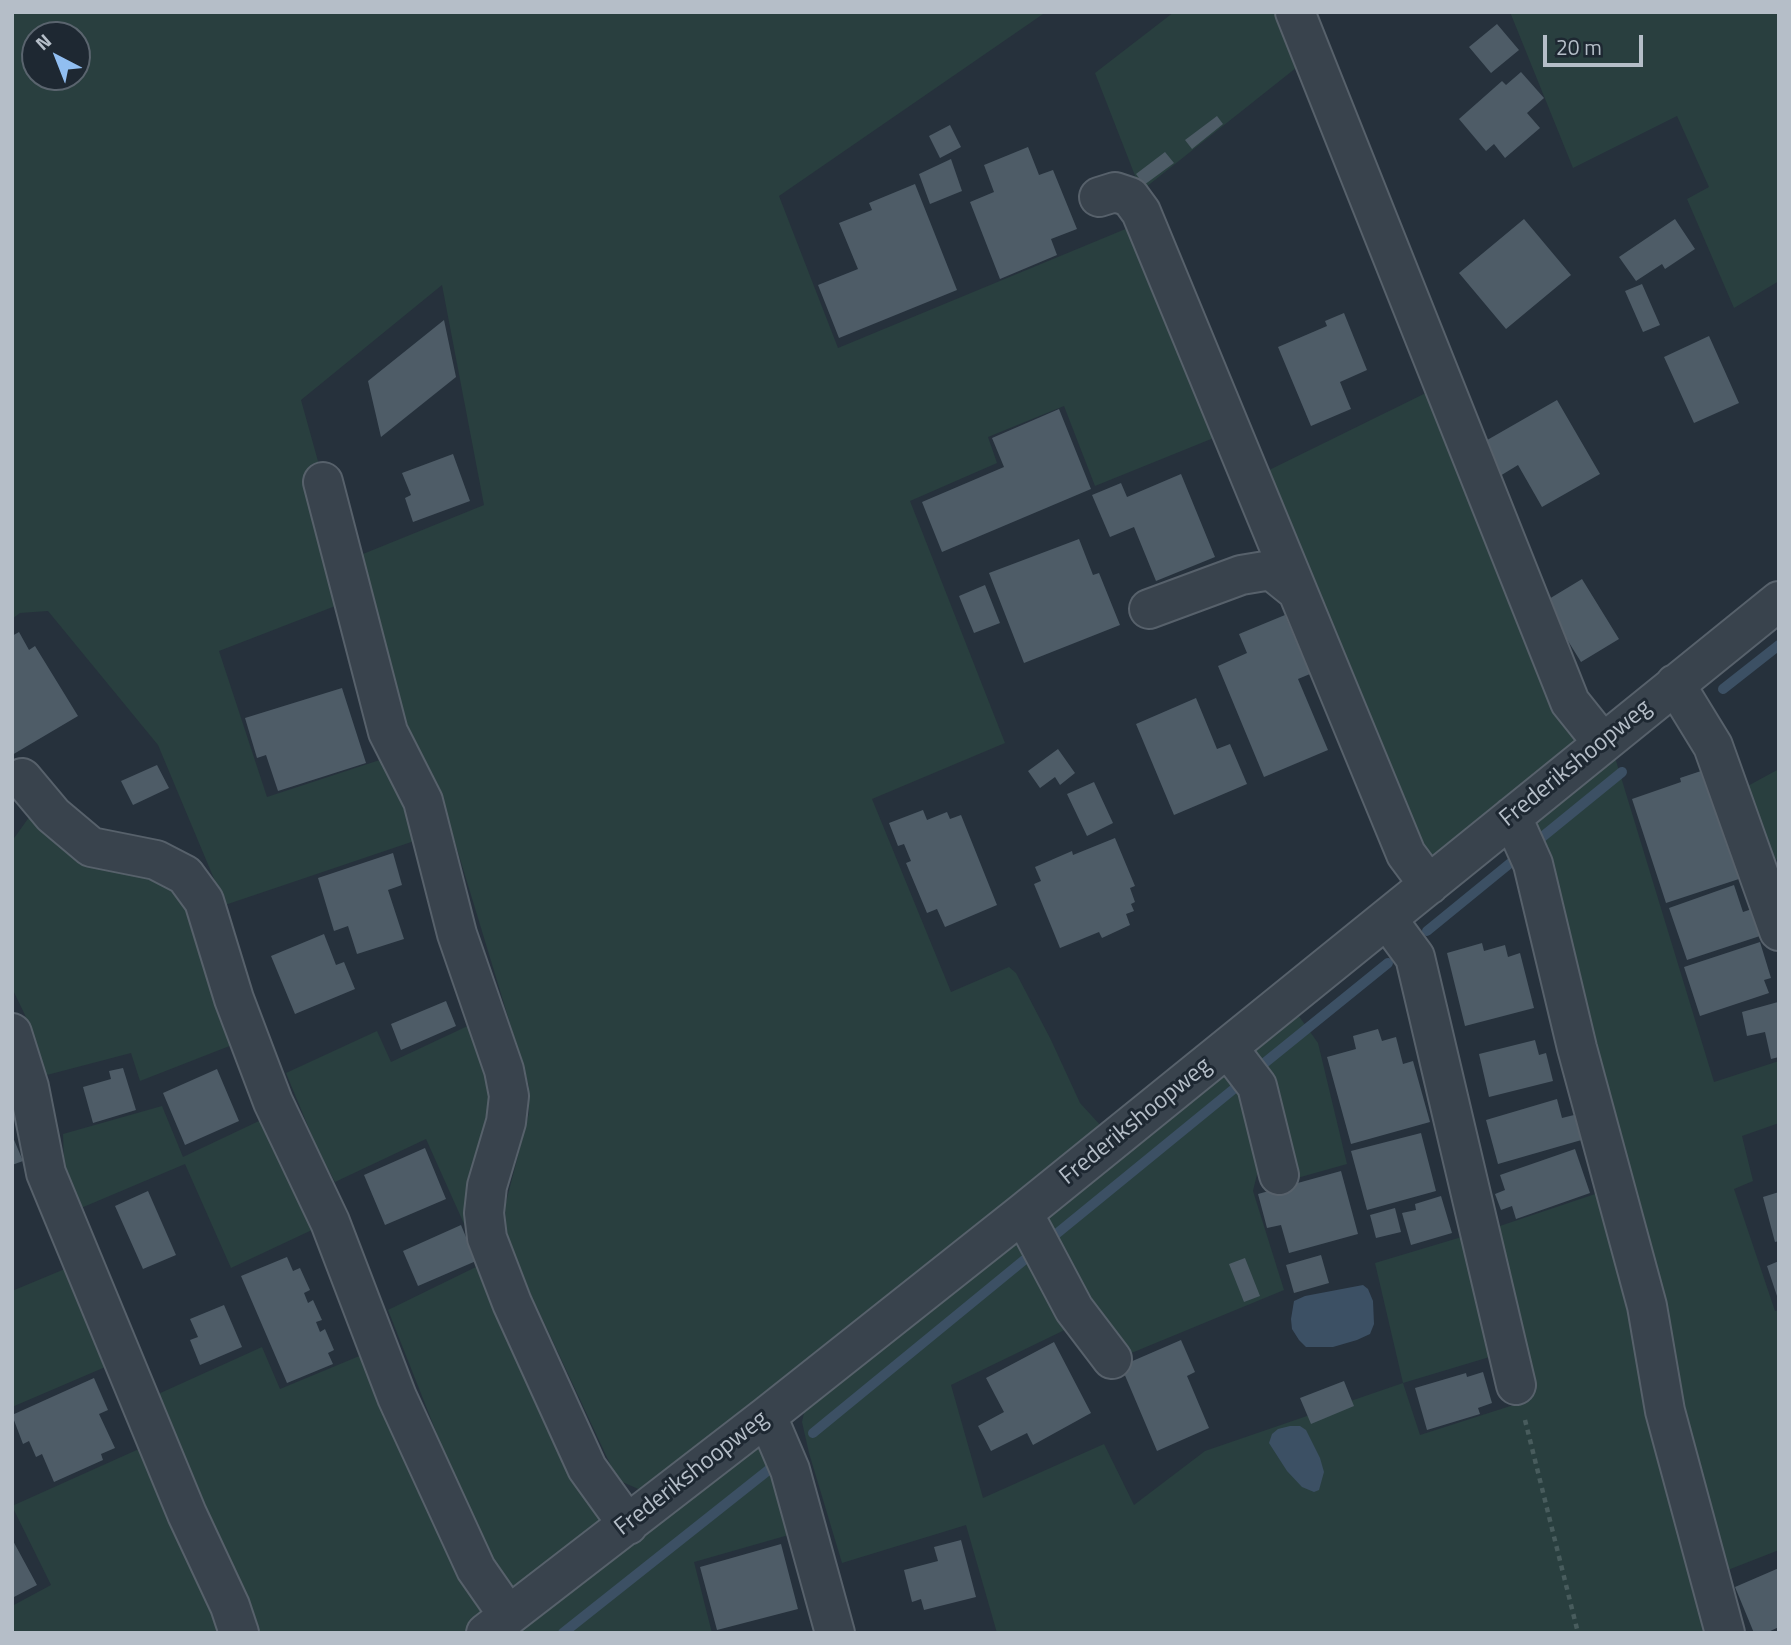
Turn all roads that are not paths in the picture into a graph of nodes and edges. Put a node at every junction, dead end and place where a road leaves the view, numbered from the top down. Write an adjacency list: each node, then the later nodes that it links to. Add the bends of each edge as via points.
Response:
1 (1295, 12): 8 (street, via 1570,702)
2 (1099, 197): 4 (street, via 1115,191 1130,197 1141,212)
3 (323, 482): 21 (street, via 388,732 424,801 457,934 504,1070 509,1096 488,1186 487,1238 587,1468)
4 (1297, 591): 6 (street, via 1271,570 1241,575); 11 (street, via 1406,854)
5 (1779, 601): 7 (street, Frederikshoopweg)
6 (1149, 609)
7 (1675, 684): 8 (street, Frederikshoopweg); 13 (street, via 1713,746)
8 (1602, 742): 10 (street, Frederikshoopweg)
9 (22, 778): 22 (street, via 53,816 91,846 156,860 185,875 204,901 273,1102 330,1222 397,1397)
10 (1512, 817): 11 (street, Frederikshoopweg); 25 (street, via 1533,864 1647,1306 1665,1411)
11 (1429, 885): 12 (street, Frederikshoopweg)
12 (1387, 919): 15 (street, Frederikshoopweg); 19 (street, via 1415,957)
13 (1779, 931)
14 (12, 1033): 23 (street, via 29,1087 46,1173)
15 (1227, 1048): 16 (street, via 1256,1086); 17 (street, Frederikshoopweg)
16 (1279, 1175)
17 (1023, 1213): 18 (street, via 1074,1309); 20 (street, Frederikshoopweg)
18 (1112, 1359)
19 (1516, 1385)
20 (767, 1416): 21 (street, Frederikshoopweg); 24 (street, via 790,1470)
21 (628, 1525): 22 (street, Frederikshoopweg)
22 (497, 1624)
23 (239, 1633)
24 (835, 1633)
25 (1725, 1633)

